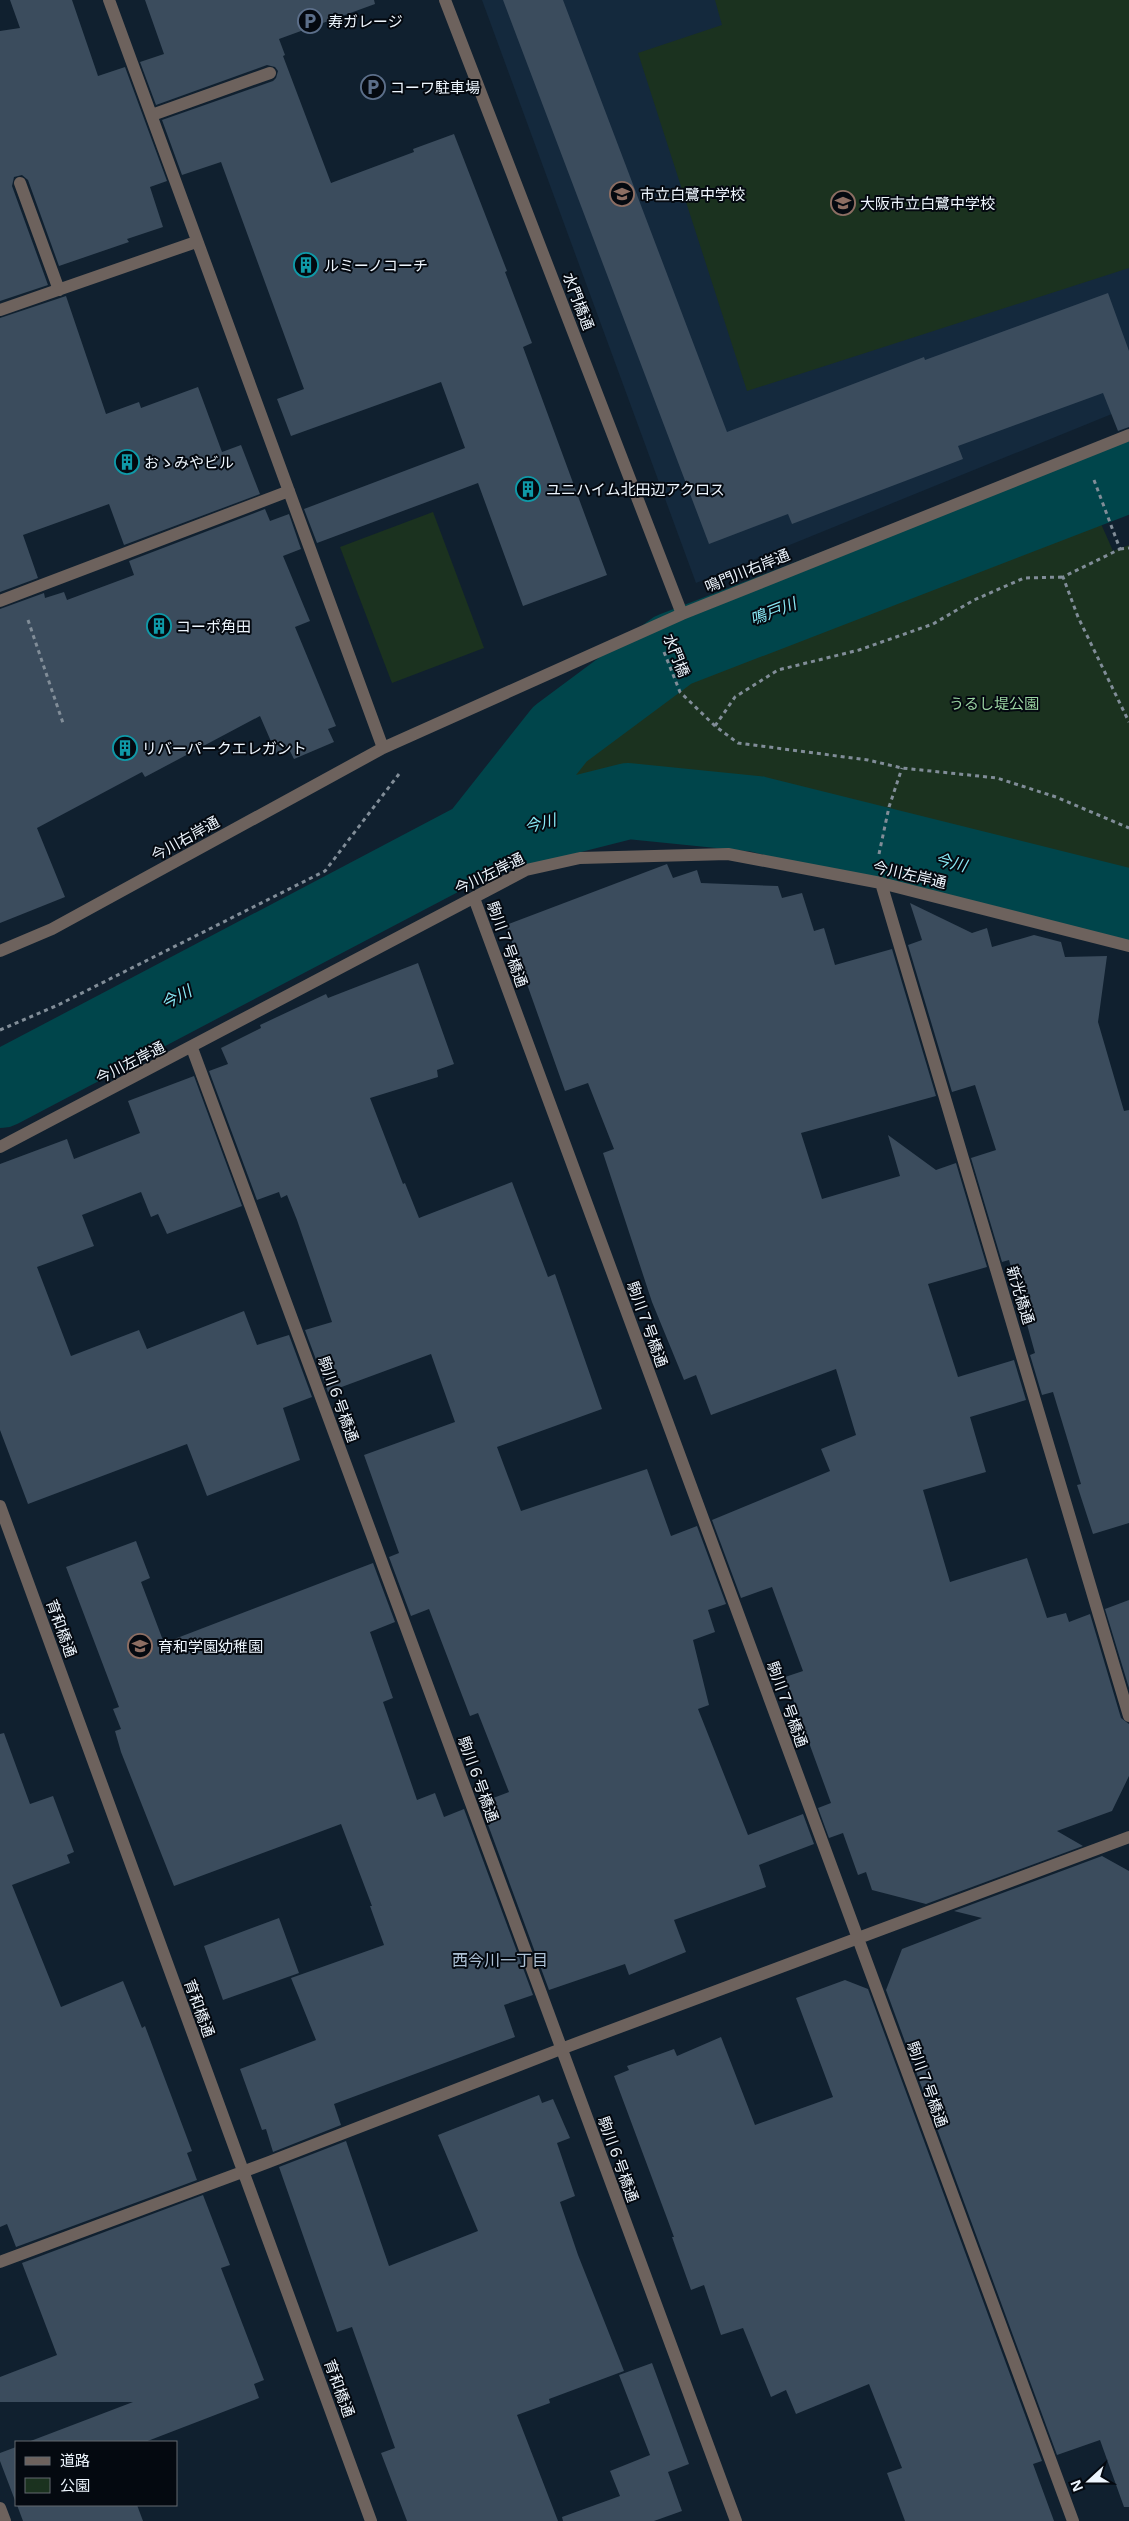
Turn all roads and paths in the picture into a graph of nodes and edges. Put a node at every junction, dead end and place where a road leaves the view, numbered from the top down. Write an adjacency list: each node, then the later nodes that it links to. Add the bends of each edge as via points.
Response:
1 (109, 0): 4 (street)
2 (445, 0): 17 (street, 水門橋通)
3 (270, 73): 4 (street)
4 (152, 115): 6 (street)
5 (20, 183): 7 (street)
6 (196, 242): 7 (street); 11 (street)
7 (59, 290): 8 (street)
8 (0, 310)
9 (1129, 435): 10 (street, 鳴門川右岸通)
10 (1084, 453): 13 (path); 17 (street, 鳴門川右岸通)
11 (289, 492): 15 (street); 22 (street)
12 (1129, 548): 13 (path)
13 (1120, 549): 14 (path)
14 (1063, 578): 19 (path, via 1078,617); 21 (path, via 1024,578 974,600 933,624 859,650 778,670 735,697)
15 (19, 594): 16 (street); 20 (path)
16 (0, 601)
17 (682, 614): 18 (street, 鳴門川右岸通)
18 (653, 626): 21 (path, 水門橋, via 680,692); 22 (street, 鳴門川右岸通)
19 (1129, 722)
20 (63, 723)
21 (715, 726): 23 (path, via 738,743 868,760)
22 (383, 748): 30 (street, 今川右岸通, via 52,929)
23 (902, 768): 25 (path, via 996,778 1056,797); 26 (path)
24 (402, 770): 31 (path, via 325,871 58,1005)
25 (1129, 828)
26 (878, 855)
27 (881, 883): 28 (street, 今川左岸通, via 728,854 580,858 526,870); 29 (street, 今川左岸通); 35 (street, 新光橋通)
28 (474, 898): 32 (street, 今川左岸通); 37 (street, 駒川７号橋通)
29 (1129, 946)
30 (0, 951)
31 (0, 1030)
32 (192, 1048): 33 (street, 今川左岸通); 38 (street, 駒川６号橋通)
33 (0, 1147)
34 (0, 1506): 39 (street, 育和橋通)
35 (1129, 1716)
36 (1129, 1837): 37 (street)
37 (857, 1939): 38 (street); 45 (street, 駒川７号橋通)
38 (561, 2048): 39 (street); 44 (street, 駒川６号橋通)
39 (242, 2172): 40 (street); 43 (street, 育和橋通)
40 (0, 2262)
41 (0, 2508): 42 (street)
42 (5, 2521)
43 (371, 2521)
44 (736, 2521)
45 (1073, 2521)

